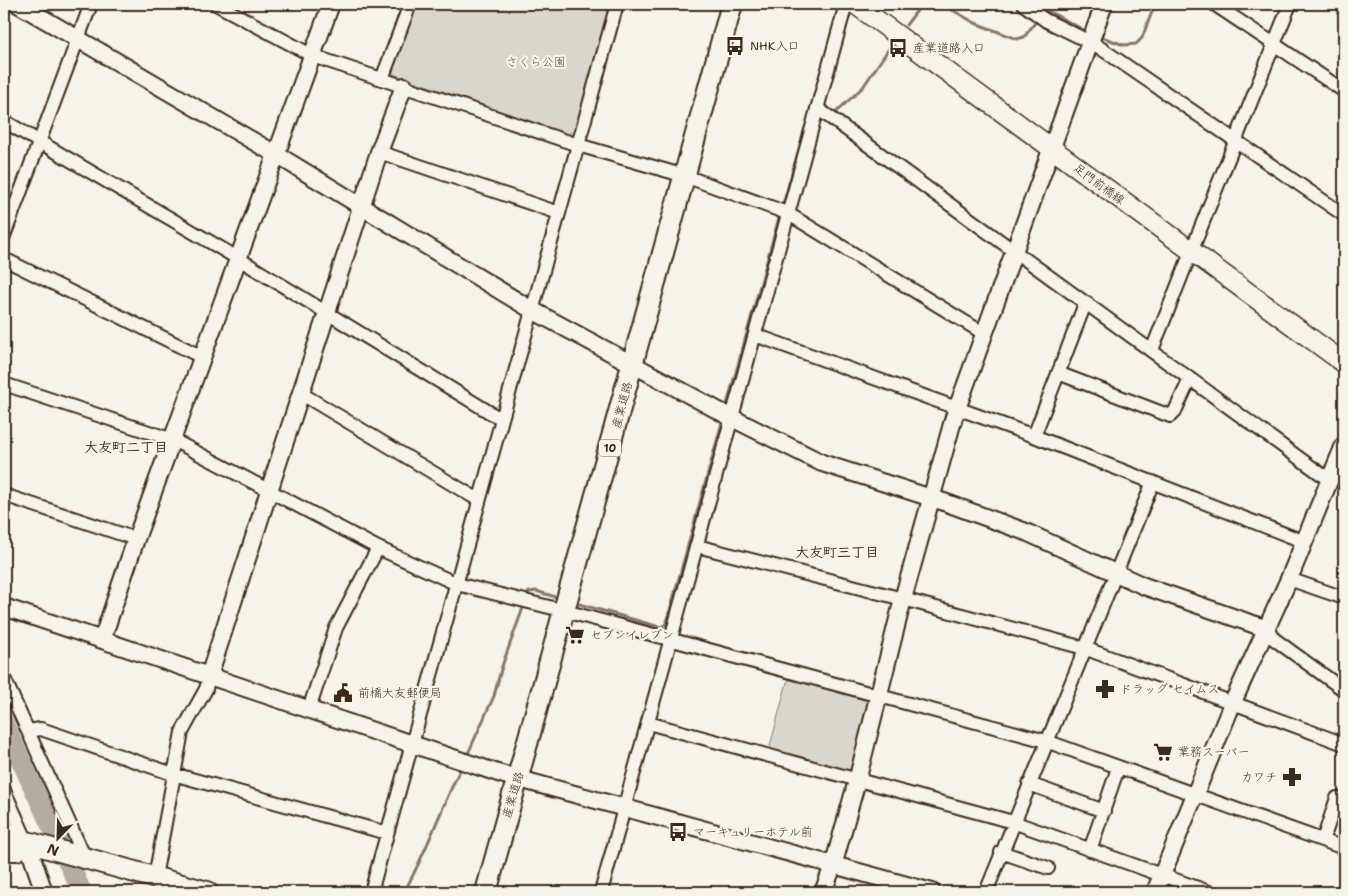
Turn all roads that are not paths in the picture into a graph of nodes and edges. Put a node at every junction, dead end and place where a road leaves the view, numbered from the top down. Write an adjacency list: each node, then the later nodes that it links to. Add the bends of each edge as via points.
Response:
1 (18, 4): 14 (street)
2 (91, 4): 14 (street)
3 (216, 4): 17 (street)
4 (332, 4): 17 (street)
5 (410, 4): 18 (street)
6 (617, 4): 25 (street)
7 (732, 4): 29 (main road, 産業道路 / 10)
8 (846, 4): 21 (street)
9 (855, 4): 26 (main road, 足門前橋線)
10 (1023, 4): 15 (street, via 1046,20)
11 (1104, 4): 15 (street)
12 (1214, 4): 16 (street)
13 (1290, 4): 16 (street)
14 (78, 38): 23 (street); 28 (street)
15 (1090, 42): 24 (street); 26 (street)
16 (1274, 44): 20 (street); 24 (street)
17 (312, 56): 18 (street); 28 (street)
18 (382, 79): 19 (street)
19 (404, 86): 25 (street); 27 (street)
20 (1344, 91)
21 (817, 108): 32 (street); 35 (street)
22 (4, 121): 23 (street)
23 (39, 141): 34 (street); 38 (street)
24 (1235, 142): 33 (street); 36 (street)
25 (578, 145): 29 (street); 31 (street)
26 (1050, 148): 35 (street); 36 (main road, 足門前橋線)
27 (379, 152): 30 (street); 31 (street)
28 (277, 155): 30 (street); 38 (street)
29 (685, 176): 32 (street); 47 (main road, 産業道路 / 10)
30 (362, 207): 40 (street); 41 (street)
31 (559, 213): 40 (street)
32 (788, 213): 42 (street); 43 (street)
33 (1344, 215)
34 (4, 236)
35 (1014, 250): 39 (street); 42 (street)
36 (1191, 252): 44 (street); 46 (main road, 足門前橋線)
37 (4, 259): 45 (street)
38 (239, 260): 41 (street); 45 (street)
39 (1087, 303): 44 (street); 48 (street)
40 (532, 310): 47 (street); 53 (street)
41 (327, 313): 51 (street); 53 (street)
42 (983, 334): 52 (street)
43 (754, 335): 52 (street); 54 (street)
44 (1152, 350): 49 (street)
45 (204, 358): 56 (street)
46 (1344, 363)
47 (633, 365): 54 (street); 74 (main road, 産業道路 / 10)
48 (1058, 373): 49 (street, via 1170,416); 55 (street)
49 (1190, 379): 58 (street)
50 (4, 384): 56 (street)
51 (302, 394): 60 (street); 62 (street)
52 (957, 408): 55 (street); 63 (street)
53 (502, 418): 62 (street)
54 (732, 418): 63 (street, via 822,462); 66 (street)
55 (1034, 436): 59 (street)
56 (173, 440): 60 (street); 64 (street)
57 (1344, 445): 58 (street)
58 (1331, 479): 65 (street)
59 (1153, 482): 65 (street); 68 (street)
60 (269, 489): 67 (street); 79 (street)
61 (4, 495): 64 (street)
62 (479, 498): 70 (street)
63 (931, 498): 68 (street, via 1026,532); 72 (street)
64 (136, 539): 76 (street)
65 (1305, 542): 69 (street)
66 (697, 546): 72 (street); 77 (street)
67 (378, 548): 70 (street); 84 (street, via 336,628)
68 (1117, 574): 75 (street); 78 (street)
69 (1289, 579): 71 (street); 75 (street)
70 (457, 584): 74 (street); 88 (street)
71 (1344, 598)
72 (903, 599): 78 (street); 82 (street)
73 (4, 607): 76 (street)
74 (565, 611): 77 (street); 92 (main road, 産業道路 / 10)
75 (1267, 629): 81 (street, via 1274,639); 83 (street)
76 (102, 640): 79 (street)
77 (670, 640): 82 (street); 85 (street)
78 (1084, 648): 83 (street); 87 (street)
79 (209, 676): 84 (street); 91 (street, via 206,688 182,732)
80 (4, 678): 86 (street)
81 (1344, 690)
82 (879, 697): 87 (street); 93 (street)
83 (1233, 702): 89 (street); 96 (street)
84 (309, 709): 88 (street)
85 (648, 723): 93 (street); 99 (street)
86 (28, 731): 91 (street, via 41,729); 111 (street)
87 (1046, 741): 90 (street); 94 (street)
88 (413, 744): 92 (street); 103 (street)
89 (1344, 744)
90 (1118, 768): 96 (street); 100 (street)
91 (173, 774): 103 (street); 115 (street)
92 (518, 779): 99 (street); 119 (main road, 産業道路 / 10)
93 (857, 781): 101 (street); 112 (street)
94 (1029, 784): 100 (street); 101 (street)
95 (4, 790): 98 (street)
96 (1196, 796): 104 (street); 114 (street)
97 (1337, 798): 104 (street)
98 (7, 808): 106 (street)
99 (624, 808): 112 (street); 120 (street)
100 (1104, 811): 108 (street)
101 (1013, 822): 108 (street); 110 (street)
102 (4, 831): 106 (main road)
103 (386, 833): 118 (street)
104 (1323, 840): 107 (street)
105 (4, 841): 106 (main road)
106 (32, 844): 109 (street, via 17,852); 111 (main road); 116 (street)
107 (1344, 848)
108 (1090, 850): 114 (street)
109 (4, 852)
110 (1002, 852): 113 (street); 123 (street)
111 (82, 857): 115 (main road)
112 (833, 866): 121 (street); 122 (street)
113 (1048, 868)
114 (1162, 876): 124 (street); 125 (street)
115 (155, 877): 117 (main road)
116 (44, 892)
117 (207, 892)
118 (371, 892)
119 (486, 892)
120 (601, 892)
121 (823, 892)
122 (932, 892)
123 (986, 892)
124 (1155, 892)
125 (1209, 892)

